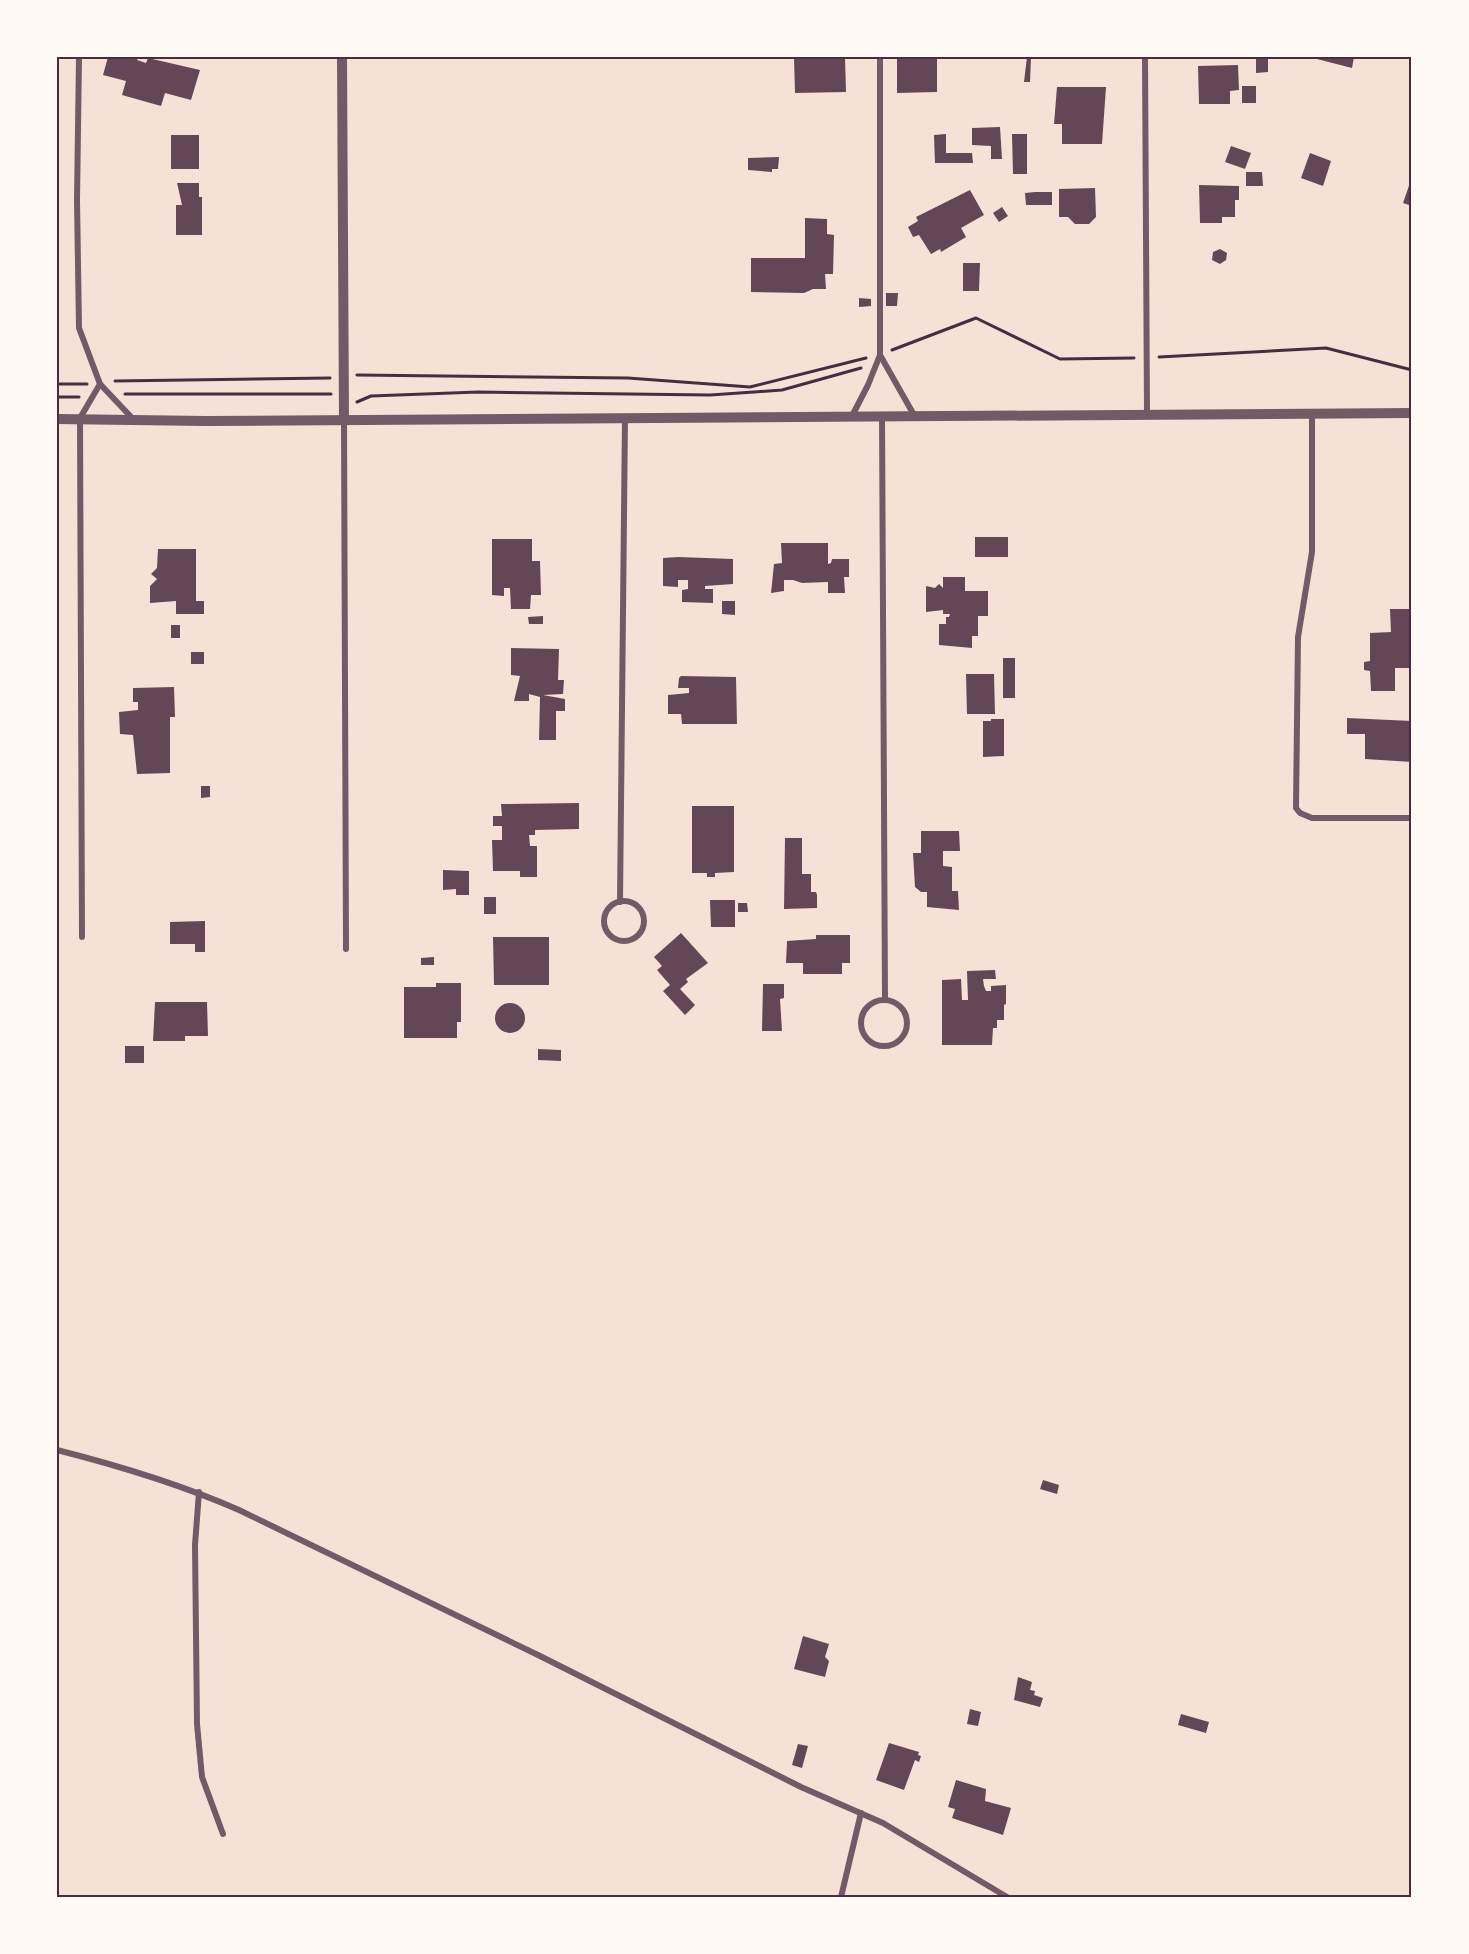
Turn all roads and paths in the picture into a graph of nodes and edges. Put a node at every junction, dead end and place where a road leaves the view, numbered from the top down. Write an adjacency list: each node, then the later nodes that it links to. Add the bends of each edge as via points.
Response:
1 (79, 57): 11 (street, via 76,200 80,328)
2 (342, 57): 9 (street)
3 (880, 57): 5 (street)
4 (1145, 57): 6 (street)
5 (880, 355): 6 (path, via 976,318 1060,359); 7 (street); 9 (path, via 750,387 628,378 385,373); 20 (street)
6 (1146, 358): 8 (path, via 1326,348); 16 (street)
7 (877, 364): 15 (path, via 782,390 710,394 478,392 371,396 361,402); 21 (street)
8 (1412, 370)
9 (345, 376): 11 (path, via 318,380 126,379); 15 (street)
10 (57, 384): 11 (path)
11 (100, 384): 12 (street); 13 (street)
12 (110, 394): 15 (path, via 332,394); 25 (street)
13 (93, 396): 14 (path); 22 (street)
14 (57, 397)
15 (345, 401): 26 (street)
16 (1147, 413): 18 (street); 20 (street)
17 (1412, 413): 18 (street)
18 (1312, 414): 27 (street, via 1312,552 1298,637 1296,808 1312,818)
19 (882, 415): 20 (street); 21 (street); 31 (street)
20 (914, 415)
21 (852, 416): 23 (street)
22 (80, 418): 24 (street); 25 (street); 29 (street)
23 (625, 418): 26 (street); 28 (street)
24 (57, 419)
25 (133, 419): 26 (street)
26 (344, 420): 30 (street)
27 (1412, 818)
28 (620, 902): 28 (street, via 629,902 642,913 642,930 629,941 612,937 604,921 612,906)
29 (82, 937)
30 (346, 949)
31 (885, 1000): 31 (street, via 870,1005 861,1018 863,1034 883,1046 898,1041 907,1020 899,1006)
32 (57, 1450): 33 (street)
33 (199, 1492): 34 (street); 35 (street, via 195,1545 197,1724 202,1777)
34 (861, 1813): 36 (street); 37 (street)
35 (223, 1834)
36 (841, 1897)
37 (1007, 1897)

